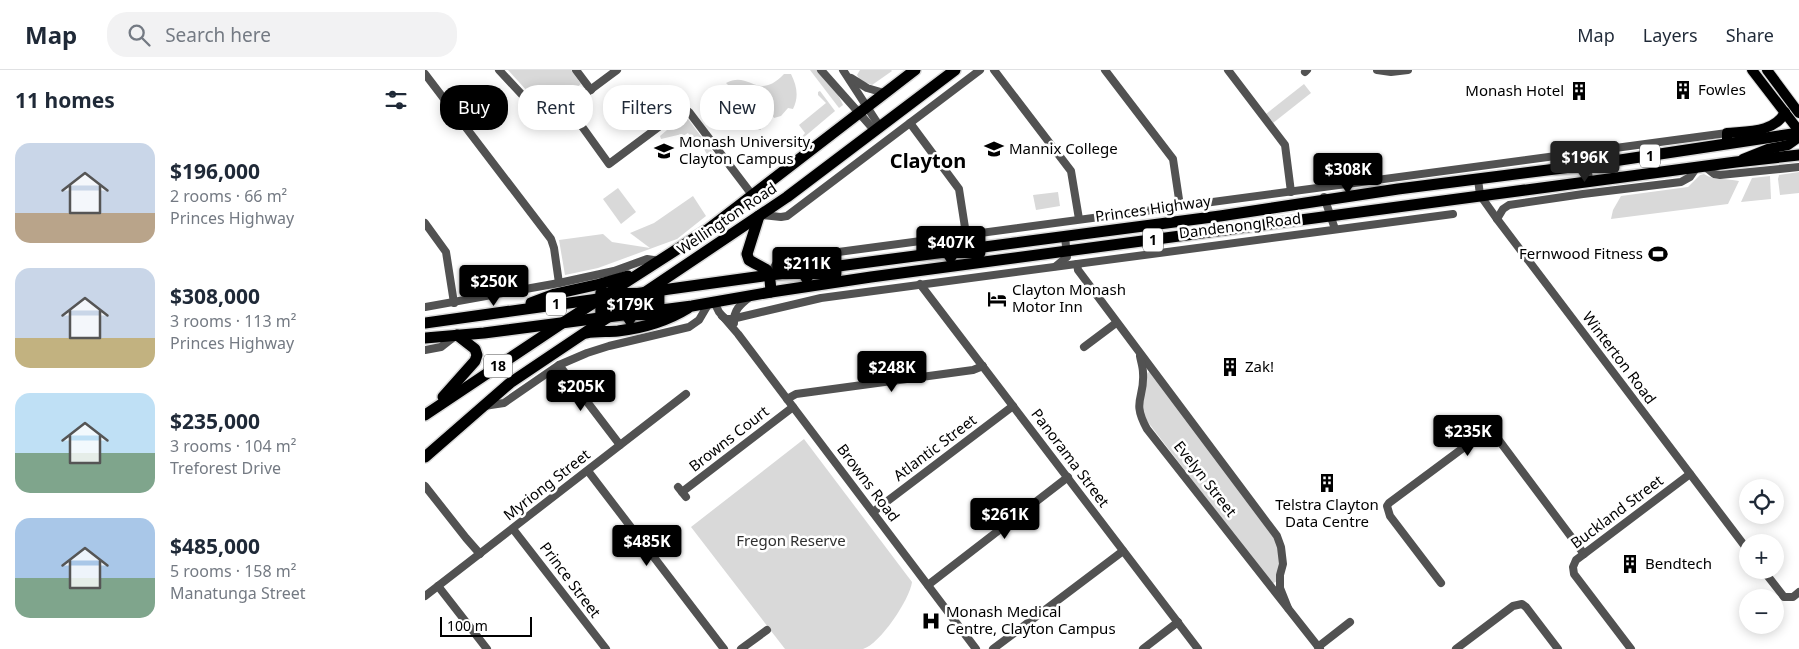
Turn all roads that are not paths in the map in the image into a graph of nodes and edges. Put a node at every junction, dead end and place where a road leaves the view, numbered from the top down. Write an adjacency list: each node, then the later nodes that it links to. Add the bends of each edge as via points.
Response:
1 (499, 70): 19 (street)
2 (576, 70): 17 (street)
3 (617, 70): 18 (street)
4 (821, 70): 21 (street)
5 (915, 70): 20 (highway, Wellington Road / 18)
6 (955, 70): 25 (highway, Wellington Road / 18)
7 (980, 70): 24 (street)
8 (994, 70): 52 (street, via 1071,170)
9 (1105, 70): 47 (street, via 1173,159)
10 (1228, 70): 41 (street, via 1285,145)
11 (1377, 70): 12 (street)
12 (1408, 70)
13 (1752, 70): 22 (main road)
14 (1767, 70): 23 (main road)
15 (846, 71): 20 (street, via 867,88); 21 (street)
16 (425, 74): 67 (street, via 551,239)
17 (587, 85)
18 (593, 88)
19 (518, 89)
20 (885, 93): 21 (highway, Wellington Road / 18)
21 (863, 109): 25 (street); 43 (highway, Wellington Road / 18)
22 (1785, 112): 27 (main road); 28 (main road, via 1771,126)
23 (1799, 112)
24 (910, 123): 49 (street, via 787,216); 56 (street, via 959,189)
25 (878, 129): 49 (highway, Wellington Road / 18)
26 (582, 130): 43 (street, via 609,164 684,108)
27 (1799, 134): 28 (highway, Princes Highway / 1); 31 (main road, via 1788,145)
28 (1727, 138): 29 (street, Dandenong Road); 32 (highway, Princes Highway / 1)
29 (1586, 152): 32 (street); 40 (street, Dandenong Road)
30 (1799, 155): 31 (highway, Princes Highway / 1)
31 (1736, 162): 34 (highway, Princes Highway / 1)
32 (1587, 165): 36 (highway, Princes Highway / 1); 37 (street)
33 (1799, 166): 34 (street, Princes Highway, via 1720,175)
34 (1700, 167): 35 (highway, Princes Highway / 1); 39 (street, via 1685,181)
35 (1636, 175): 37 (highway, Princes Highway / 1); 39 (street)
36 (1478, 179): 44 (street, Winterton Road); 45 (highway, Princes Highway / 1)
37 (1589, 181): 38 (highway, Princes Highway / 1)
38 (1569, 184): 42 (street); 44 (highway, Princes Highway / 1)
39 (1656, 186): 42 (street)
40 (1321, 188): 41 (street, Dandenong Road); 45 (street)
41 (1291, 192): 47 (street, Dandenong Road)
42 (1583, 194): 53 (street, via 1509,205)
43 (753, 196): 61 (highway, Wellington Road / 18)
44 (1480, 196): 46 (highway, Princes Highway / 1); 53 (street, Winterton Road)
45 (1325, 200): 50 (street); 57 (highway, Princes Highway / 1)
46 (1429, 203): 50 (highway, Princes Highway / 1); 51 (street)
47 (1180, 206): 52 (street, Dandenong Road)
48 (1453, 214): 51 (street, Dandenong Road)
49 (760, 215): 65 (highway, via 747,256 751,262 764,266); 71 (highway, Wellington Road / 18)
50 (1330, 215): 55 (street); 58 (highway, Princes Highway / 1)
51 (1414, 218): 55 (street, Dandenong Road)
52 (1079, 219): 56 (street, Dandenong Road)
53 (1497, 219): 103 (street, Winterton Road)
54 (425, 224): 74 (street, via 447,252)
55 (1335, 229): 60 (street, Dandenong Road)
56 (966, 234): 65 (street, Dandenong Road, via 786,259 776,264)
57 (1065, 236): 59 (street); 65 (highway, Princes Highway / 1)
58 (1133, 243): 59 (highway, Princes Highway / 1); 60 (street)
59 (1068, 251): 63 (street, via 1066,259); 66 (highway, Princes Highway / 1)
60 (1119, 258): 62 (street, Dandenong Road)
61 (660, 261): 64 (highway, Wellington Road / 18); 67 (street, via 644,259 614,271)
62 (1077, 264): 63 (street, Dandenong Road); 84 (street, Evelyn Street)
63 (1053, 267): 68 (street, Dandenong Road)
64 (646, 270): 73 (highway, Wellington Road / 18); 78 (highway, via 555,294)
65 (770, 274): 70 (highway); 71 (highway, Princes Highway / 1)
66 (871, 277): 69 (street); 70 (highway, Princes Highway / 1)
67 (559, 283): 74 (street)
68 (920, 284): 69 (street, Dandenong Road); 93 (street, Panorama Street)
69 (889, 288): 81 (street, Dandenong Road, via 807,300)
70 (771, 292): 72 (highway, Princes Highway / 1)
71 (643, 293): 73 (highway, Princes Highway / 1); 79 (highway, Wellington Road / 18)
72 (752, 295): 75 (highway, Princes Highway / 1); 81 (street, via 737,308)
73 (602, 298): 78 (highway, Princes Highway / 1); 82 (highway, 18)
74 (454, 303): 77 (street)
75 (712, 303): 76 (highway, 1); 80 (street, Browns Road); 92 (street, via 689,327 609,346)
76 (692, 306): 79 (highway, 1); 85 (highway, via 658,323)
77 (425, 307)
78 (510, 311): 83 (highway, 1)
79 (609, 316): 82 (highway, 1); 85 (highway, 18)
80 (722, 316): 81 (street, Dandenong Road); 86 (street, Browns Road)
81 (733, 319): 86 (street, Browns Road)
82 (564, 322): 87 (highway, 1); 99 (highway, 18)
83 (425, 323)
84 (1116, 323): 89 (street); 91 (street, Evelyn Street)
85 (584, 333): 97 (highway, 18, via 522,374)
86 (738, 334): 95 (street, Browns Road)
87 (456, 336): 88 (highway, 1); 90 (street, via 444,346); 99 (highway, via 475,350 475,361)
88 (425, 338)
89 (1084, 347)
90 (425, 350)
91 (1140, 354): 119 (street, Evelyn Street, via 1277,536 1283,564 1280,588); 119 (street, Evelyn Street, via 1143,374 1138,404 1147,429)
92 (559, 366): 97 (street, via 504,403); 100 (street)
93 (983, 366): 95 (street, via 796,394); 96 (street, Panorama Street)
94 (686, 394): 100 (street, Myriong Street)
95 (787, 399): 98 (street, Browns Road)
96 (1013, 406): 104 (street, Panorama Street); 107 (street, Atlantic Street)
97 (481, 407): 101 (highway, 18)
98 (793, 407): 106 (street, Browns Court); 107 (street, Browns Road)
99 (429, 413)
100 (620, 445): 102 (street, Myriong Street)
101 (425, 457)
102 (588, 471): 108 (street, Myriong Street); 126 (street)
103 (1690, 474): 109 (street, Winterton Road); 111 (street, Buckland Street)
104 (1068, 477): 110 (street, Panorama Street); 115 (street)
105 (426, 486): 112 (street)
106 (682, 492)
107 (873, 512): 115 (street, Browns Road)
108 (513, 528): 112 (street, Myriong Street); 125 (street, Prince Street)
109 (1739, 538)
110 (1123, 551): 120 (street, Panorama Street); 129 (street)
111 (1585, 554): 114 (street, via 1495,435 1481,433 1387,506 1390,516); 134 (street, Buckland Street, via 1576,560 1574,574)
112 (479, 555): 116 (street, Myriong Street)
113 (1770, 579): 117 (street, via 1784,596 1793,597)
114 (1441, 583)
115 (928, 585): 128 (street, Browns Road)
116 (439, 586): 118 (street, Myriong Street); 123 (street)
117 (1799, 592)
118 (425, 596)
119 (1288, 608): 124 (street, Evelyn Street)
120 (1178, 622): 130 (street); 131 (street, Panorama Street)
121 (1350, 622): 124 (street)
122 (767, 630): 127 (street)
123 (485, 648)
124 (1319, 648)
125 (605, 649)
126 (724, 649)
127 (741, 649)
128 (976, 649)
129 (993, 649)
130 (1143, 649)
131 (1198, 649)
132 (1455, 649): 133 (street, via 1518,604 1526,606)
133 (1558, 649)
134 (1631, 649)

